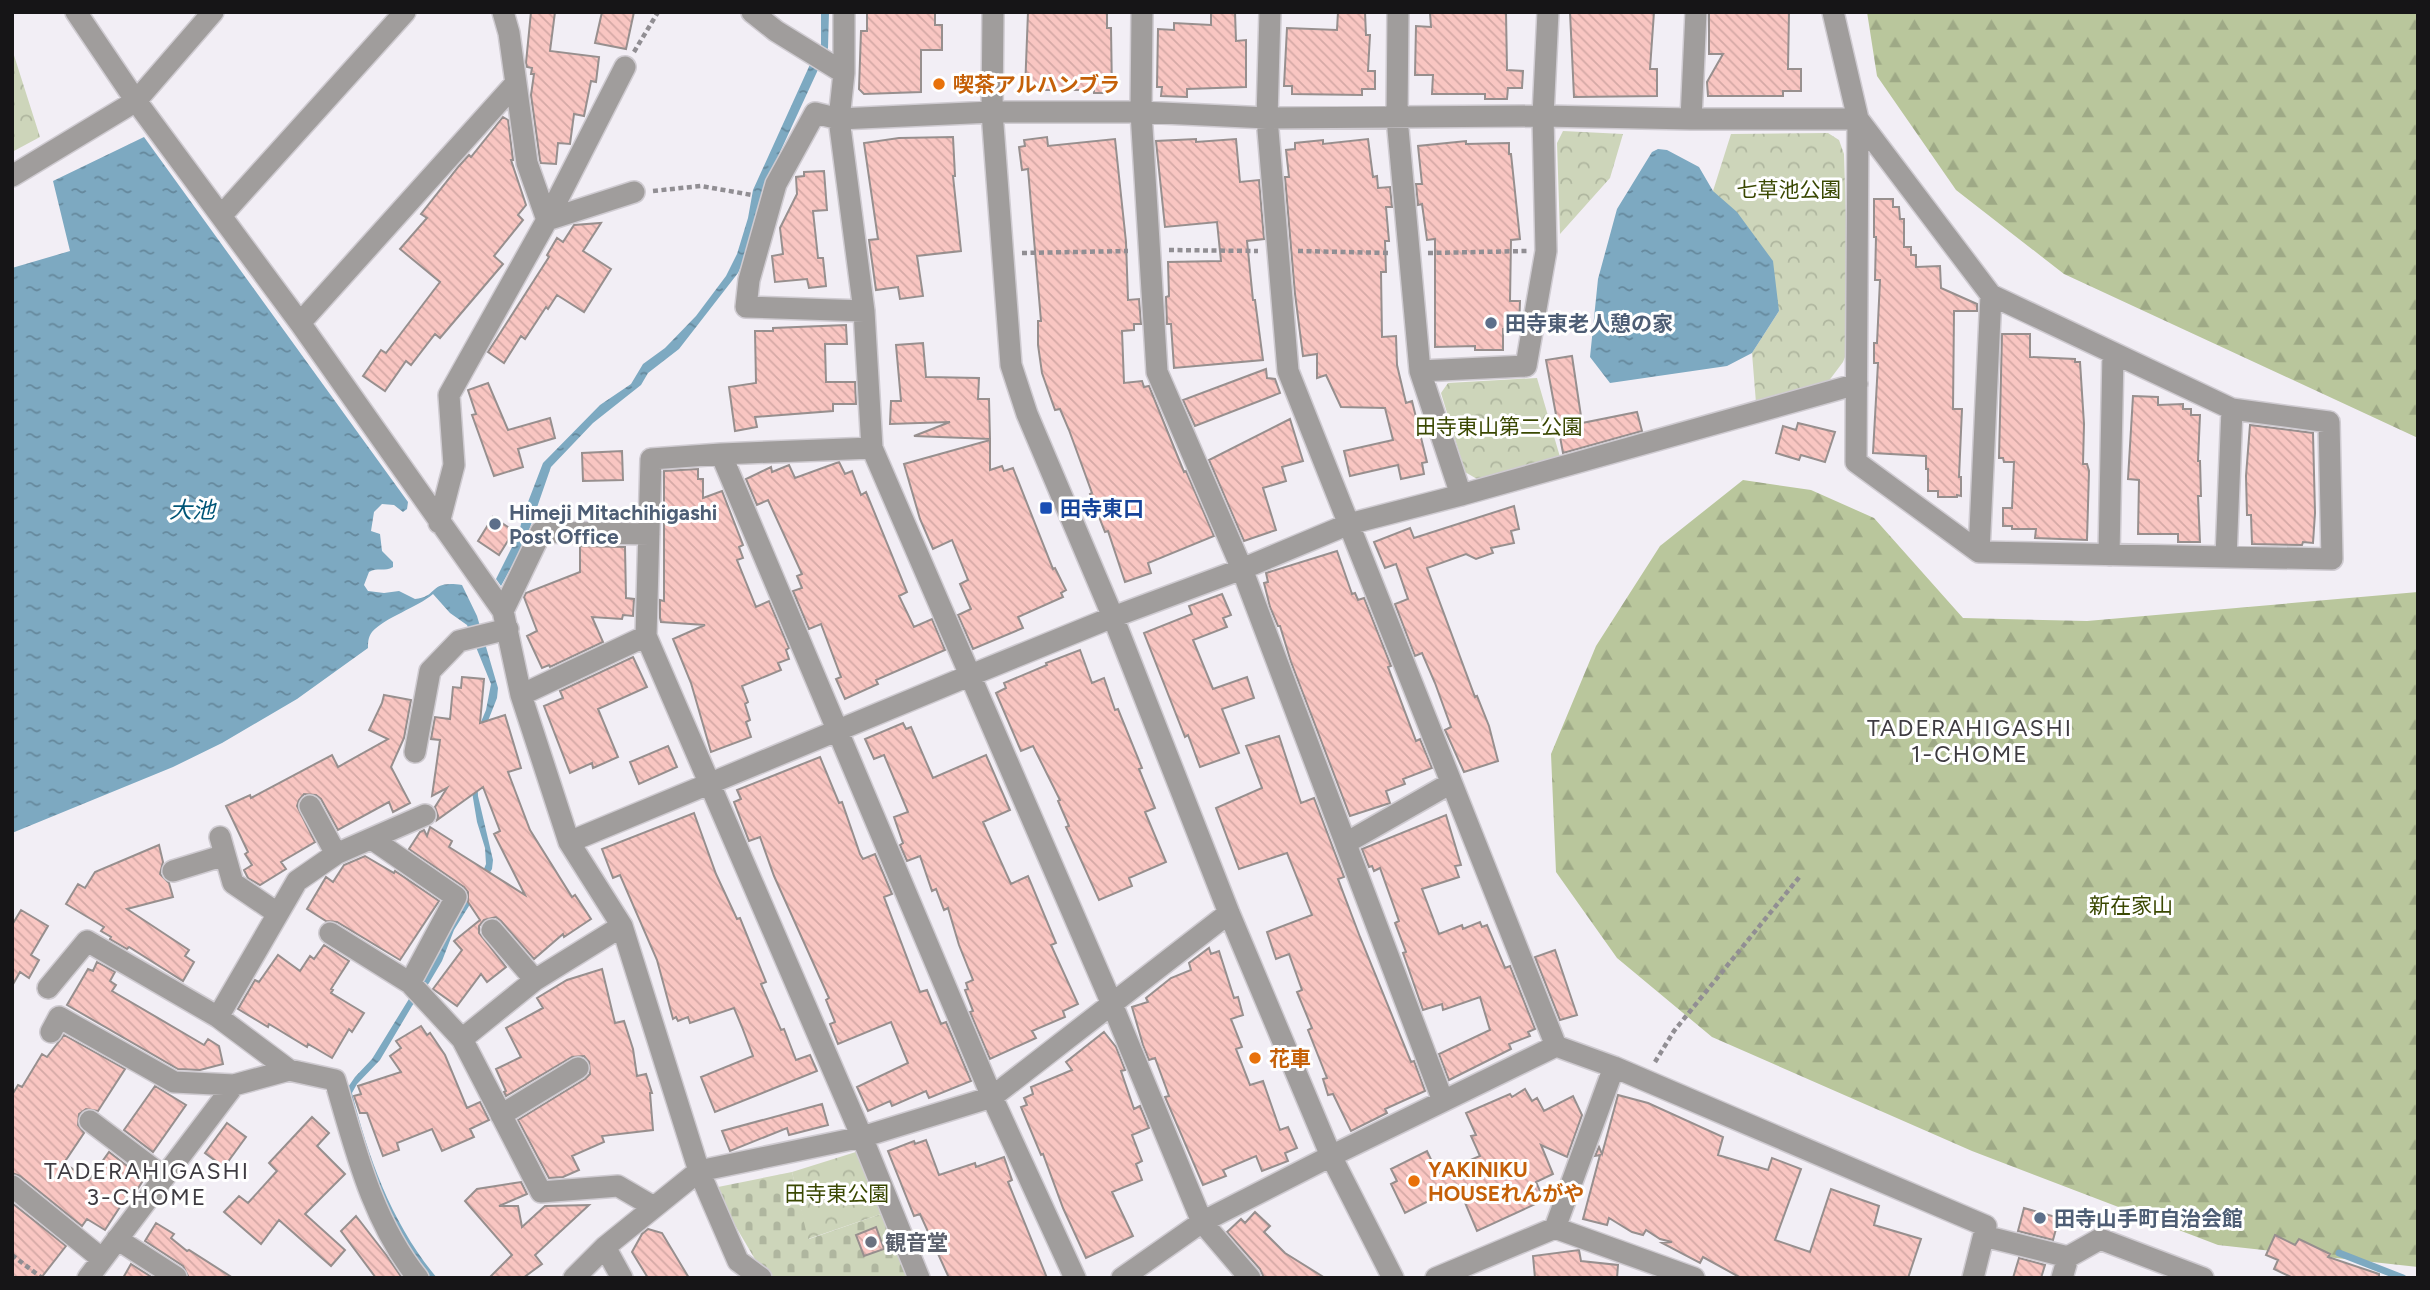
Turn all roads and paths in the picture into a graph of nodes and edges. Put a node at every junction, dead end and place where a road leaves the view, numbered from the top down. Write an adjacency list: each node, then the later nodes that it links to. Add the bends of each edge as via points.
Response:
1 (76, 12): 18 (street)
2 (213, 12): 18 (street)
3 (405, 12): 30 (street)
4 (503, 12): 17 (street)
5 (658, 12): 15 (path)
6 (752, 12): 16 (street)
7 (844, 12): 16 (street)
8 (993, 12): 19 (street)
9 (1142, 12): 20 (street)
10 (1270, 12): 22 (street)
11 (1398, 12): 23 (street)
12 (1548, 12): 21 (street)
13 (1696, 12): 25 (street)
14 (1833, 12): 26 (street)
15 (625, 67): 31 (street)
16 (844, 73): 24 (street)
17 (515, 83): 31 (street, via 527,163); 34 (street)
18 (136, 101): 27 (street); 30 (street)
19 (992, 112): 20 (street); 24 (street); 49 (street, via 1011,365 1027,414)
20 (1141, 112): 22 (street); 48 (street, via 1157,372)
21 (1543, 116): 23 (street); 25 (street); 36 (street, via 1546,251 1526,366)
22 (1267, 118): 23 (street); 43 (street, via 1288,371)
23 (1397, 118): 36 (street)
24 (839, 119): 33 (street); 33 (street, via 815,113 776,184 746,307)
25 (1691, 119): 26 (street)
26 (1858, 119): 32 (street); 37 (street)
27 (12, 176)
28 (634, 192): 29 (path, via 701,186); 31 (street)
29 (748, 194)
30 (221, 216): 34 (street)
31 (547, 220): 42 (street, via 449,395 454,465)
32 (1991, 295): 35 (street); 45 (street)
33 (864, 311): 39 (street)
34 (300, 323): 42 (street)
35 (2113, 353): 38 (street); 46 (street)
36 (1420, 371): 41 (street)
37 (1857, 384): 41 (street); 45 (street, via 1856,462)
38 (2232, 409): 47 (street); 47 (street, via 2329,422 2332,559)
39 (872, 448): 40 (street); 52 (street)
40 (720, 453): 44 (street, via 651,459); 54 (street)
41 (1461, 495): 43 (street)
42 (439, 523): 50 (street)
43 (1349, 524): 48 (street); 57 (street)
44 (649, 534): 50 (street, via 541,532); 51 (street)
45 (1979, 552): 46 (street)
46 (2109, 555): 47 (street)
47 (2226, 557)
48 (1242, 569): 49 (street); 62 (street)
49 (1113, 617): 52 (street); 67 (street)
50 (505, 620): 53 (street); 55 (street, via 459,641 430,671)
51 (646, 636): 53 (street); 56 (street)
52 (971, 675): 54 (street); 74 (street)
53 (520, 695): 61 (street)
54 (838, 731): 56 (street); 84 (street)
55 (415, 752)
56 (708, 783): 61 (street); 88 (street)
57 (1451, 783): 62 (street); 78 (street)
58 (310, 806): 63 (street)
59 (425, 815): 60 (street)
60 (372, 839): 63 (street); 73 (street, via 456,897)
61 (569, 842): 68 (street)
62 (1346, 843): 85 (street)
63 (336, 854): 66 (street, via 297,881)
64 (173, 869): 66 (street, via 222,846 233,883)
65 (1801, 875): 82 (path, via 1674,1031)
66 (277, 913): 75 (street)
67 (1229, 913): 74 (street); 89 (street)
68 (622, 926): 71 (street); 90 (street)
69 (492, 930): 71 (street)
70 (330, 933): 73 (street)
71 (535, 980): 77 (street)
72 (48, 989): 75 (street, via 87,941)
73 (416, 989): 77 (street)
74 (1112, 1004): 84 (street); 94 (street)
75 (218, 1017): 81 (street)
76 (51, 1032): 83 (street, via 59,1017 174,1082)
77 (462, 1039): 86 (street)
78 (1556, 1046): 79 (street); 85 (street)
79 (1614, 1067): 82 (street); 95 (street)
80 (578, 1068): 86 (street)
81 (289, 1070): 83 (street); 105 (street, via 335,1080 361,1168 387,1233)
82 (1644, 1080): 96 (street, via 1986,1226)
83 (234, 1085): 91 (street)
84 (992, 1097): 88 (street); 110 (street)
85 (1443, 1101): 89 (street)
86 (502, 1115): 93 (street, via 541,1192 618,1186)
87 (90, 1121): 91 (street)
88 (862, 1137): 90 (street); 109 (street)
89 (1331, 1156): 94 (street); 113 (street)
90 (699, 1171): 93 (street); 108 (street, via 738,1261)
91 (164, 1177): 97 (street)
92 (12, 1186): 101 (street)
93 (654, 1207): 98 (street)
94 (1202, 1222): 111 (street); 112 (street)
95 (1555, 1228): 114 (street); 115 (street)
96 (1984, 1236): 100 (street); 116 (street)
97 (117, 1239): 101 (street); 102 (street)
98 (605, 1247): 106 (street); 107 (street)
99 (12, 1255): 103 (path)
100 (2068, 1257): 117 (street); 118 (street, via 2100,1239)
101 (102, 1259): 104 (street)
102 (176, 1277)
103 (42, 1278)
104 (88, 1278)
105 (418, 1278)
106 (574, 1278)
107 (622, 1278)
108 (761, 1278)
109 (919, 1278)
110 (1075, 1278)
111 (1122, 1278)
112 (1250, 1278)
113 (1393, 1278)
114 (1436, 1278)
115 (1695, 1278)
116 (1973, 1278)
117 (2062, 1278)
118 (2203, 1278)

